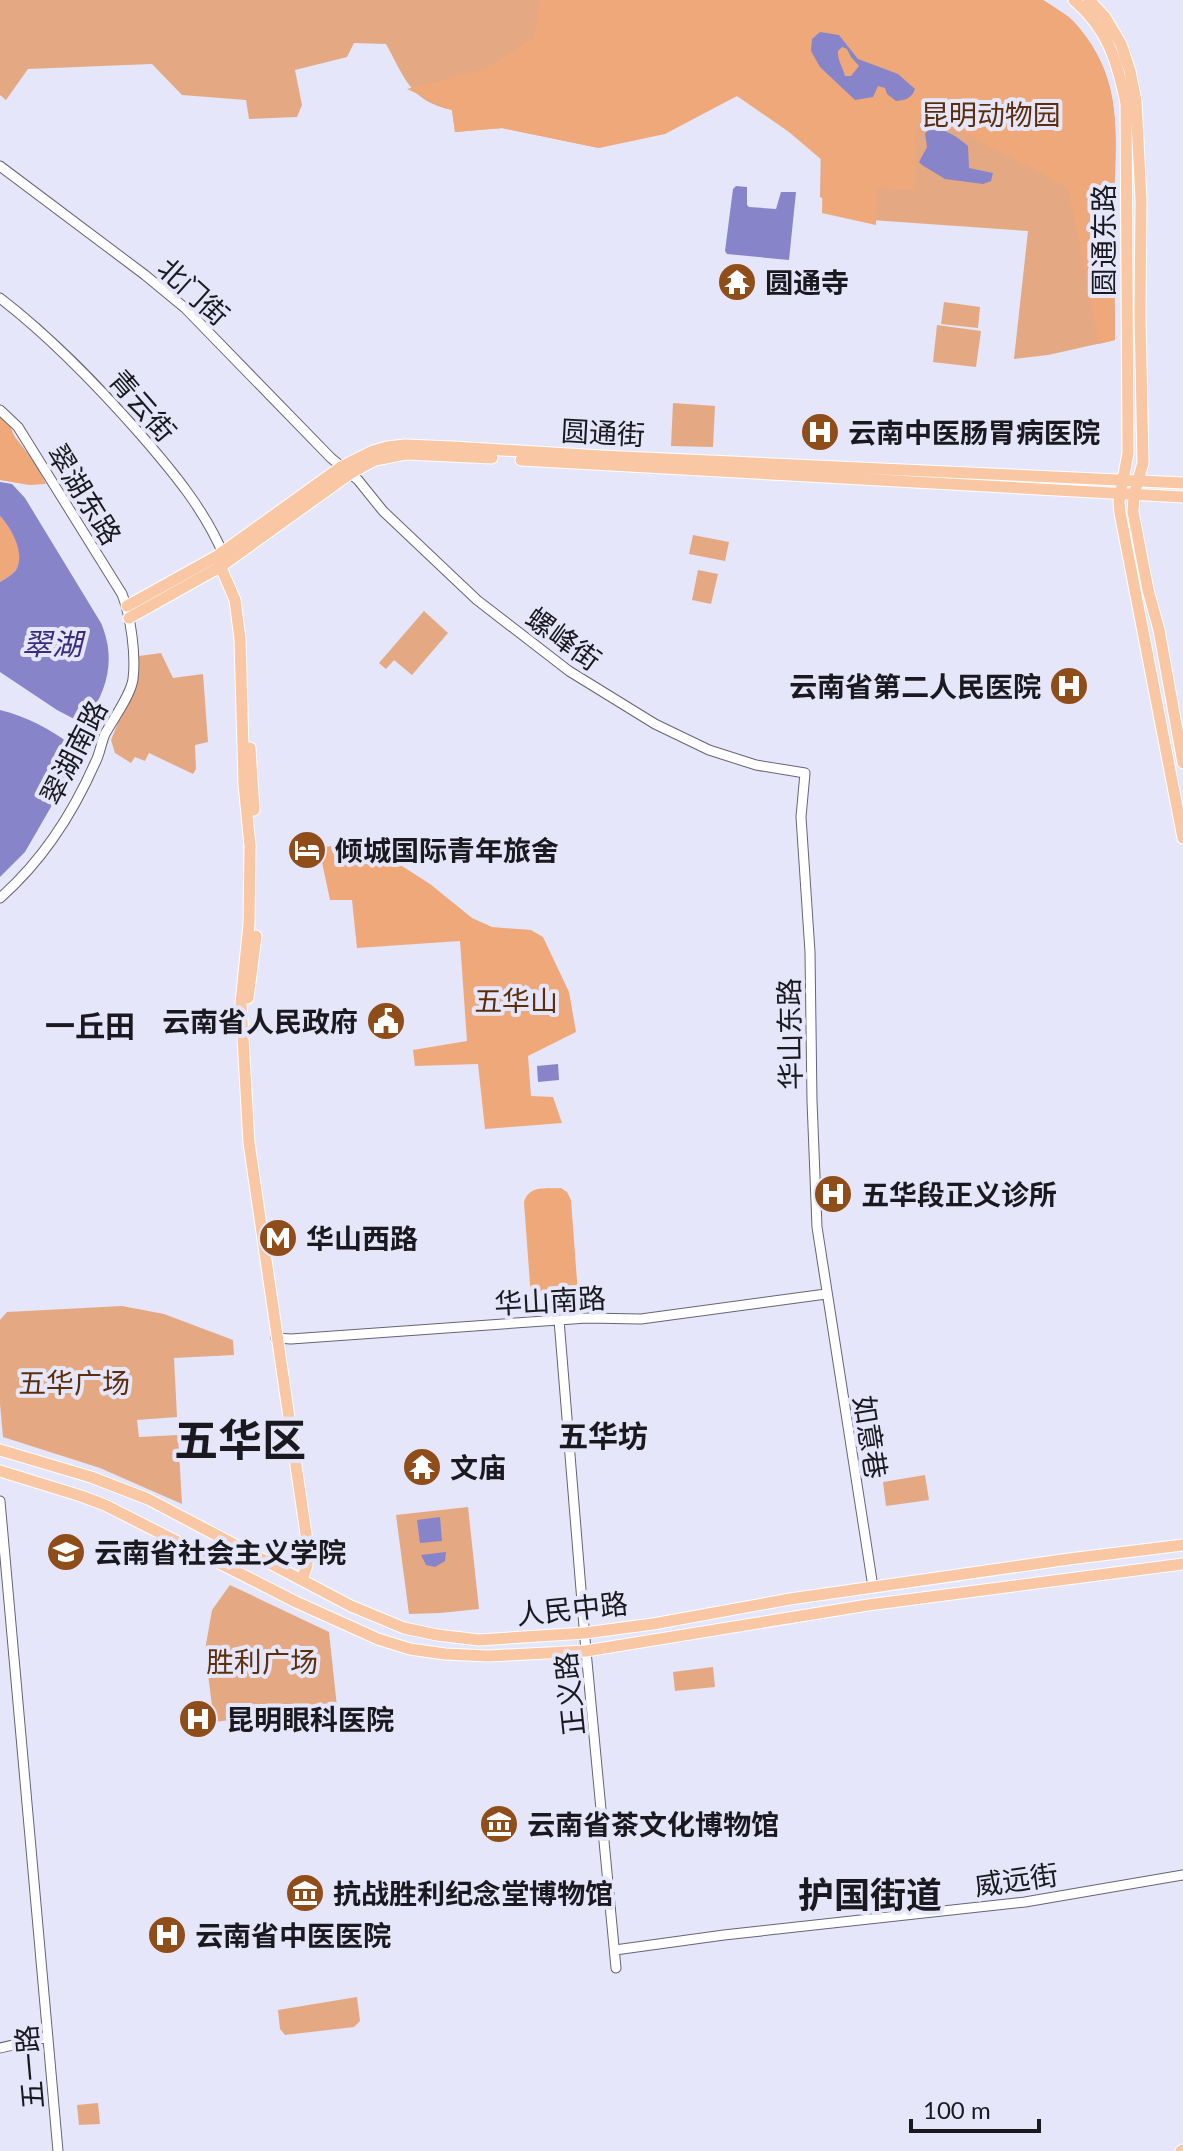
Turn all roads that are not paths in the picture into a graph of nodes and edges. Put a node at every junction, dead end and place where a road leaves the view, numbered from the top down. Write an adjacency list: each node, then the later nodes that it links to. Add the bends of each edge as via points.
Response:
1 (1074, 0): 8 (main road, 圆通东路, via 1112,47 1126,103 1128,453)
2 (1089, 0): 9 (main road, 圆通东路, via 1121,44 1136,101 1143,463)
3 (0, 166): 7 (street, 北门街, via 185,308)
4 (0, 300): 14 (street, 青云街, via 73,361 126,419 187,491 205,518)
5 (0, 410): 15 (street, 翠湖东路, via 18,427 114,580)
6 (490, 454): 7 (main road, 圆通街, via 405,445 373,451); 8 (main road, 圆通街); 11 (main road, 圆通街)
7 (346, 470): 14 (main road, 圆通街); 17 (street, 螺峰街, via 467,591 569,671 709,750)
8 (1123, 480): 9 (main road, 圆通街); 11 (main road, 圆通东路)
9 (1137, 481): 10 (main road, 圆通街); 12 (main road, 圆通东路)
10 (1183, 483)
11 (1120, 494): 12 (main road, 圆通街); 18 (main road, 圆通东路)
12 (1134, 495): 13 (main road, 圆通街); 16 (main road, 圆通东路, via 1133,512)
13 (1183, 497)
14 (221, 559): 15 (main road, 圆通街); 22 (main road, via 235,600 240,639 250,846 241,1003 249,1143); 22 (main road, via 243,608 256,845 257,925 247,1003 252,1110)
15 (128, 612): 19 (street, 翠湖南路, via 132,686 103,738 95,765 40,856)
16 (1183, 763)
17 (805, 773): 20 (street, 华山东路, via 801,817 810,952 814,1172)
18 (1183, 838)
19 (0, 898)
20 (826, 1294): 21 (street, 华山南路, via 641,1319); 31 (street, 如意巷)
21 (559, 1320): 22 (street, 华山南路); 33 (street, 正义路)
22 (278, 1338): 30 (main road, via 307,1541)
23 (0, 1450): 25 (main road, 人民中路)
24 (0, 1471): 27 (main road, 人民中路)
25 (115, 1486): 27 (main road, via 107,1485 99,1493); 30 (main road, 人民中路)
26 (0, 1501): 39 (street, 五一路)
27 (105, 1505): 34 (main road, 人民中路)
28 (1183, 1545): 31 (main road, 人民中路)
29 (1183, 1564): 35 (main road, 人民中路, via 868,1605)
30 (304, 1582): 32 (main road, 人民中路)
31 (873, 1587): 33 (main road, 人民中路)
32 (387, 1621): 33 (main road, 人民中路, via 479,1640); 34 (main road, via 392,1634)
33 (585, 1633): 35 (street, 正义路)
34 (378, 1639): 35 (main road, 人民中路, via 445,1654)
35 (586, 1651): 37 (street, 正义路)
36 (1183, 1875): 37 (street, 威远街, via 1025,1902)
37 (615, 1950): 38 (street, 正义路)
38 (616, 1968)
39 (48, 2037): 40 (street); 41 (street, 五一路)
40 (0, 2048)
41 (58, 2151)

